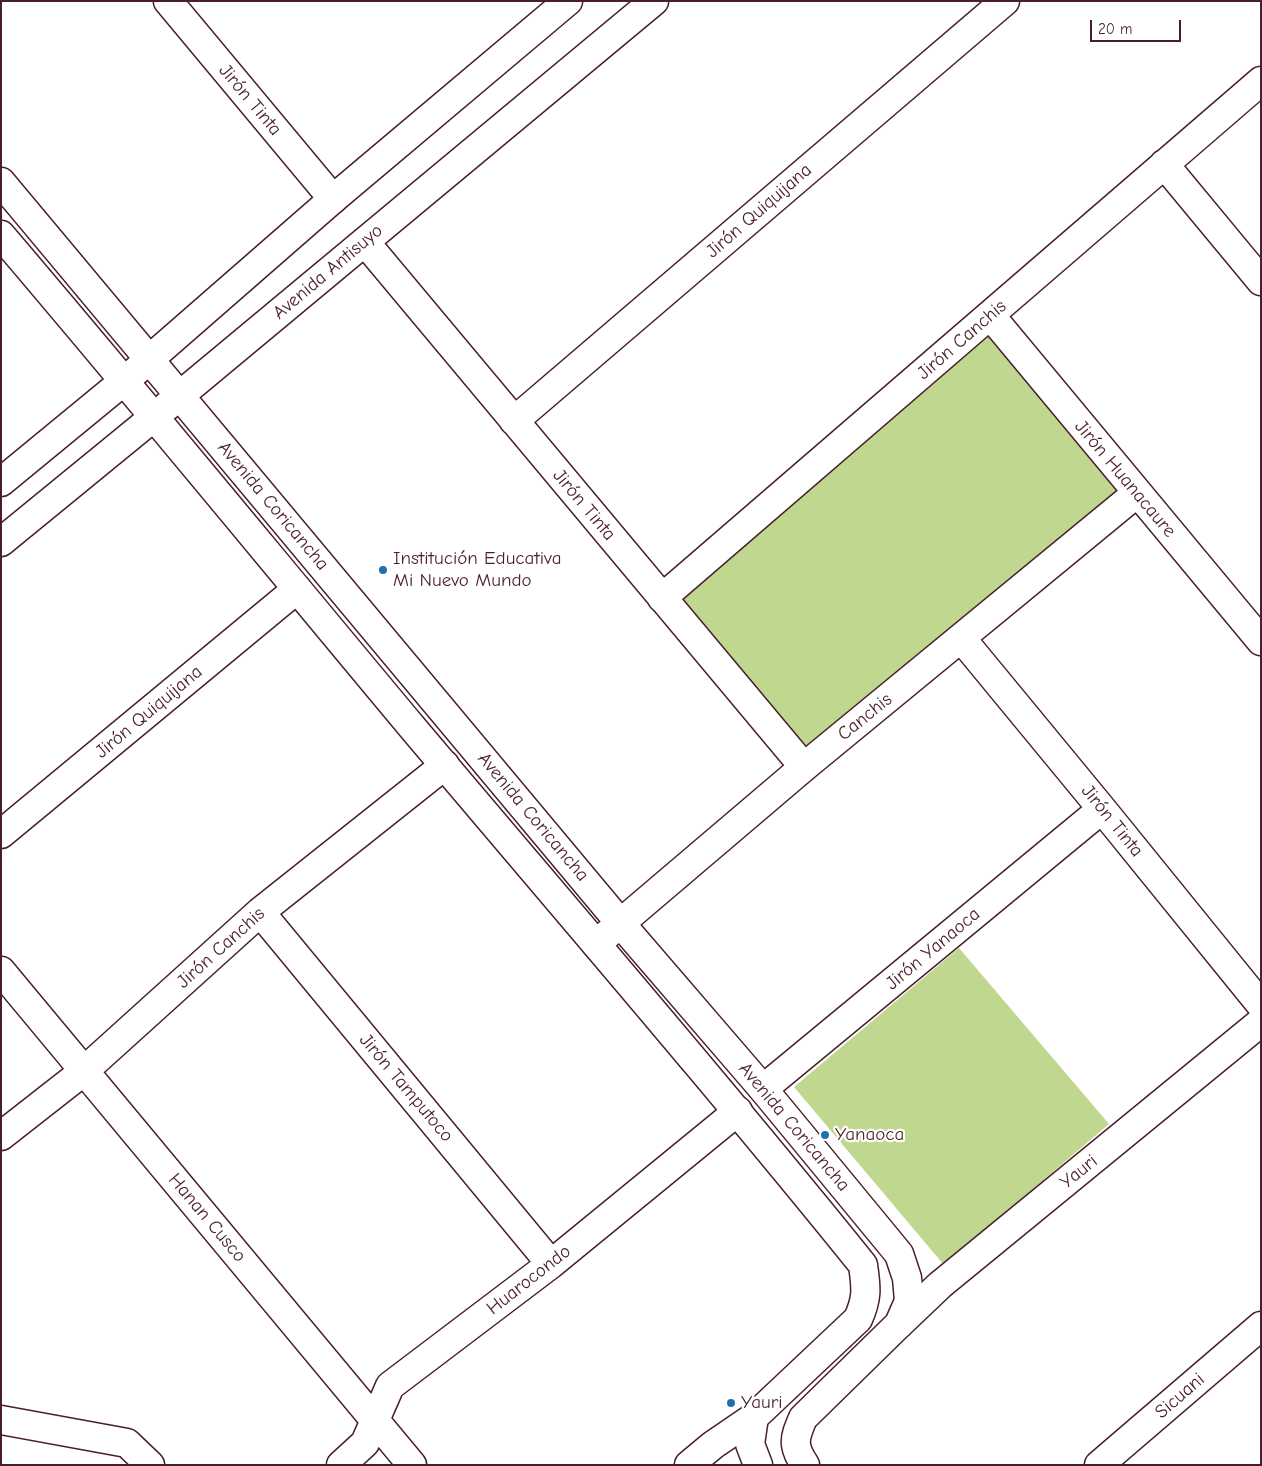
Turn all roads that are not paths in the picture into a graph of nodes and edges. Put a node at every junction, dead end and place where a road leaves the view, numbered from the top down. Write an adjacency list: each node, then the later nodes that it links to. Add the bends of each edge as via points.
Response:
1 (568, 1): 8 (street)
2 (654, 1): 10 (street, Avenida Antisuyo)
3 (1005, 1): 17 (street, Jirón Quiquijana)
4 (182, 6): 8 (street, Jirón Tinta)
5 (1261, 81): 6 (street, Jirón Canchis)
6 (1164, 164): 11 (street); 12 (street, Jirón Canchis)
7 (1, 182): 13 (street, Avenida Coricancha)
8 (333, 199): 13 (street)
9 (1, 235): 14 (street, Avenida Coricancha)
10 (365, 242): 15 (street, Avenida Antisuyo); 17 (street, Jirón Tinta)
11 (1261, 280)
12 (990, 315): 19 (street, Jirón Huanacaure); 22 (street, Jirón Canchis)
13 (149, 359): 14 (street); 15 (street, Avenida Coricancha)
14 (125, 380): 16 (street, Avenida Coricancha); 18 (street)
15 (180, 395): 16 (street, Avenida Antisuyo); 30 (street, Avenida Coricancha)
16 (155, 416): 20 (street, Avenida Antisuyo); 21 (street, Avenida Coricancha)
17 (514, 421): 22 (street, Jirón Tinta)
18 (1, 482)
19 (1137, 493): 23 (street, Canchis); 24 (street, Jirón Huanacaure)
20 (1, 542)
21 (297, 589): 25 (street, Avenida Coricancha); 28 (street, Jirón Quiquijana)
22 (662, 598): 26 (street, Jirón Tinta)
23 (961, 638): 26 (street, Canchis); 27 (street, Jirón Tinta)
24 (1261, 642)
25 (445, 765): 29 (street, Jirón Canchis); 31 (street, Avenida Coricancha)
26 (804, 767): 30 (street, Canchis)
27 (1102, 809): 33 (street, Jirón Tinta); 36 (street, Jirón Yanaoca)
28 (1, 834)
29 (260, 912): 35 (street, Jirón Canchis); 39 (street, Jirón Tamputoco)
30 (621, 924): 31 (street, Canchis); 36 (street, Avenida Coricancha)
31 (596, 944): 37 (street, Avenida Coricancha)
32 (1, 971): 35 (street, Hanan Cusco)
33 (1261, 1006)
34 (1261, 1022): 40 (street, Yauri, via 940,1285)
35 (84, 1071): 38 (street, Jirón Canchis); 43 (street, Hanan Cusco)
36 (763, 1089): 40 (street, Avenida Coricancha, via 899,1254 907,1278 909,1301)
37 (738, 1111): 39 (street, Huarocondo); 42 (street, Avenida Coricancha, via 863,1265 866,1286 865,1304 858,1319)
38 (1, 1136)
39 (551, 1264): 43 (street, Huarocondo, via 390,1386)
40 (899, 1324): 51 (street, Avenida Coricancha, via 803,1418 795,1436 798,1453)
41 (1261, 1326): 45 (street, Sicuani)
42 (754, 1416): 49 (street); 50 (street, via 750,1444)
43 (375, 1419): 47 (street, Huarocondo, via 364,1443); 48 (street, Hanan Cusco)
44 (1, 1420): 46 (street, via 127,1443)
45 (1114, 1460)
46 (150, 1465)
47 (341, 1465)
48 (412, 1465)
49 (689, 1465)
50 (758, 1465)
51 (806, 1465)

